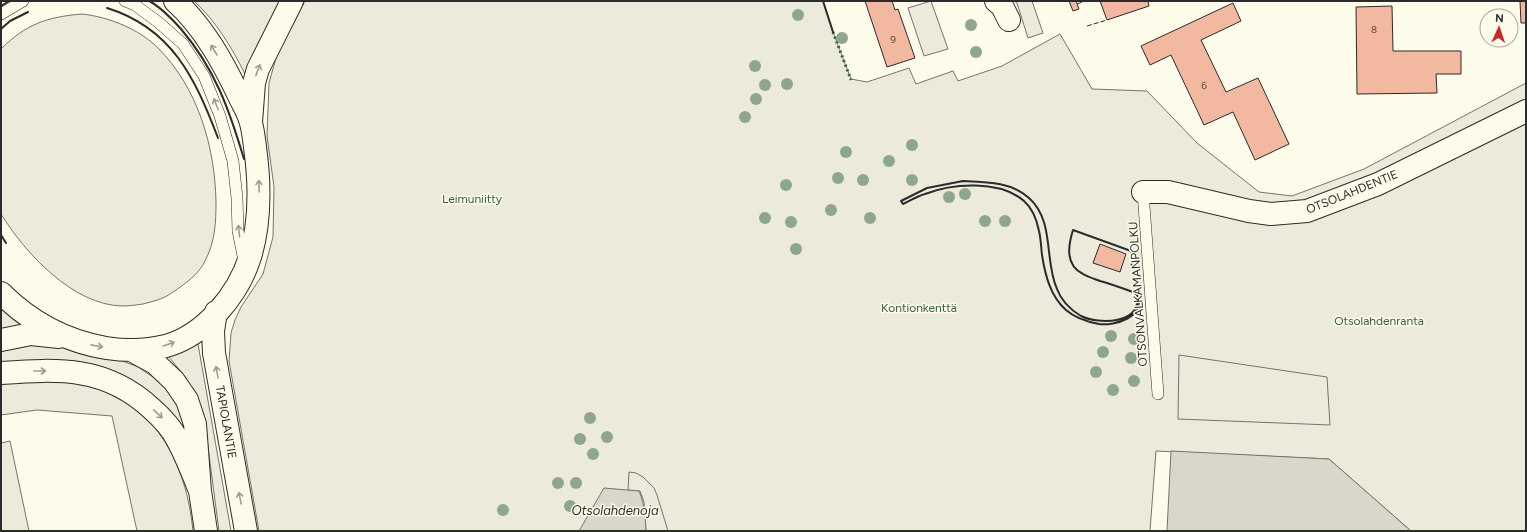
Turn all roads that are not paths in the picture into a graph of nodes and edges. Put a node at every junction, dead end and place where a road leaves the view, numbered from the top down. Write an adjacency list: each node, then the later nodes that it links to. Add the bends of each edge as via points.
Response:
1 (23, 1): 6 (lane)
2 (125, 1): 11 (lane, one-way to 2, via 238,231 233,161 220,116 204,76 183,44 158,22)
3 (175, 1): 9 (main road, one-way to 3, via 236,89 206,38)
4 (292, 1): 9 (main road, one-way to 4, via 254,83 258,69)
5 (996, 1): 7 (main road, via 1002,6)
6 (1, 14)
7 (1009, 20)
8 (1526, 111): 10 (main road, OTSOLAHDENTIE, via 1378,184 1307,212 1271,214 1168,192)
9 (251, 122): 11 (main road, one-way to 9, via 259,210)
10 (1143, 192): 18 (lane, OTSONVALKAMANPOLKU)
11 (246, 270): 13 (main road, via 231,297)
12 (2, 292): 14 (main road, via 41,325)
13 (216, 312): 16 (main road, one-way to 13, via 154,348 175,342 203,326); 21 (main road, TAPIOLANTIE, one-way to 13, via 214,353 213,331)
14 (64, 337): 15 (main road, via 31,334); 16 (main road, one-way to 16, via 96,346)
15 (1, 340)
16 (131, 350): 19 (main road, via 155,363 174,381 187,400 195,424)
17 (1, 373): 19 (main road, one-way to 19, via 68,372 97,376 125,387 144,401 177,438)
18 (1158, 394)
19 (200, 492): 20 (main road)
20 (206, 531)
21 (246, 531)

